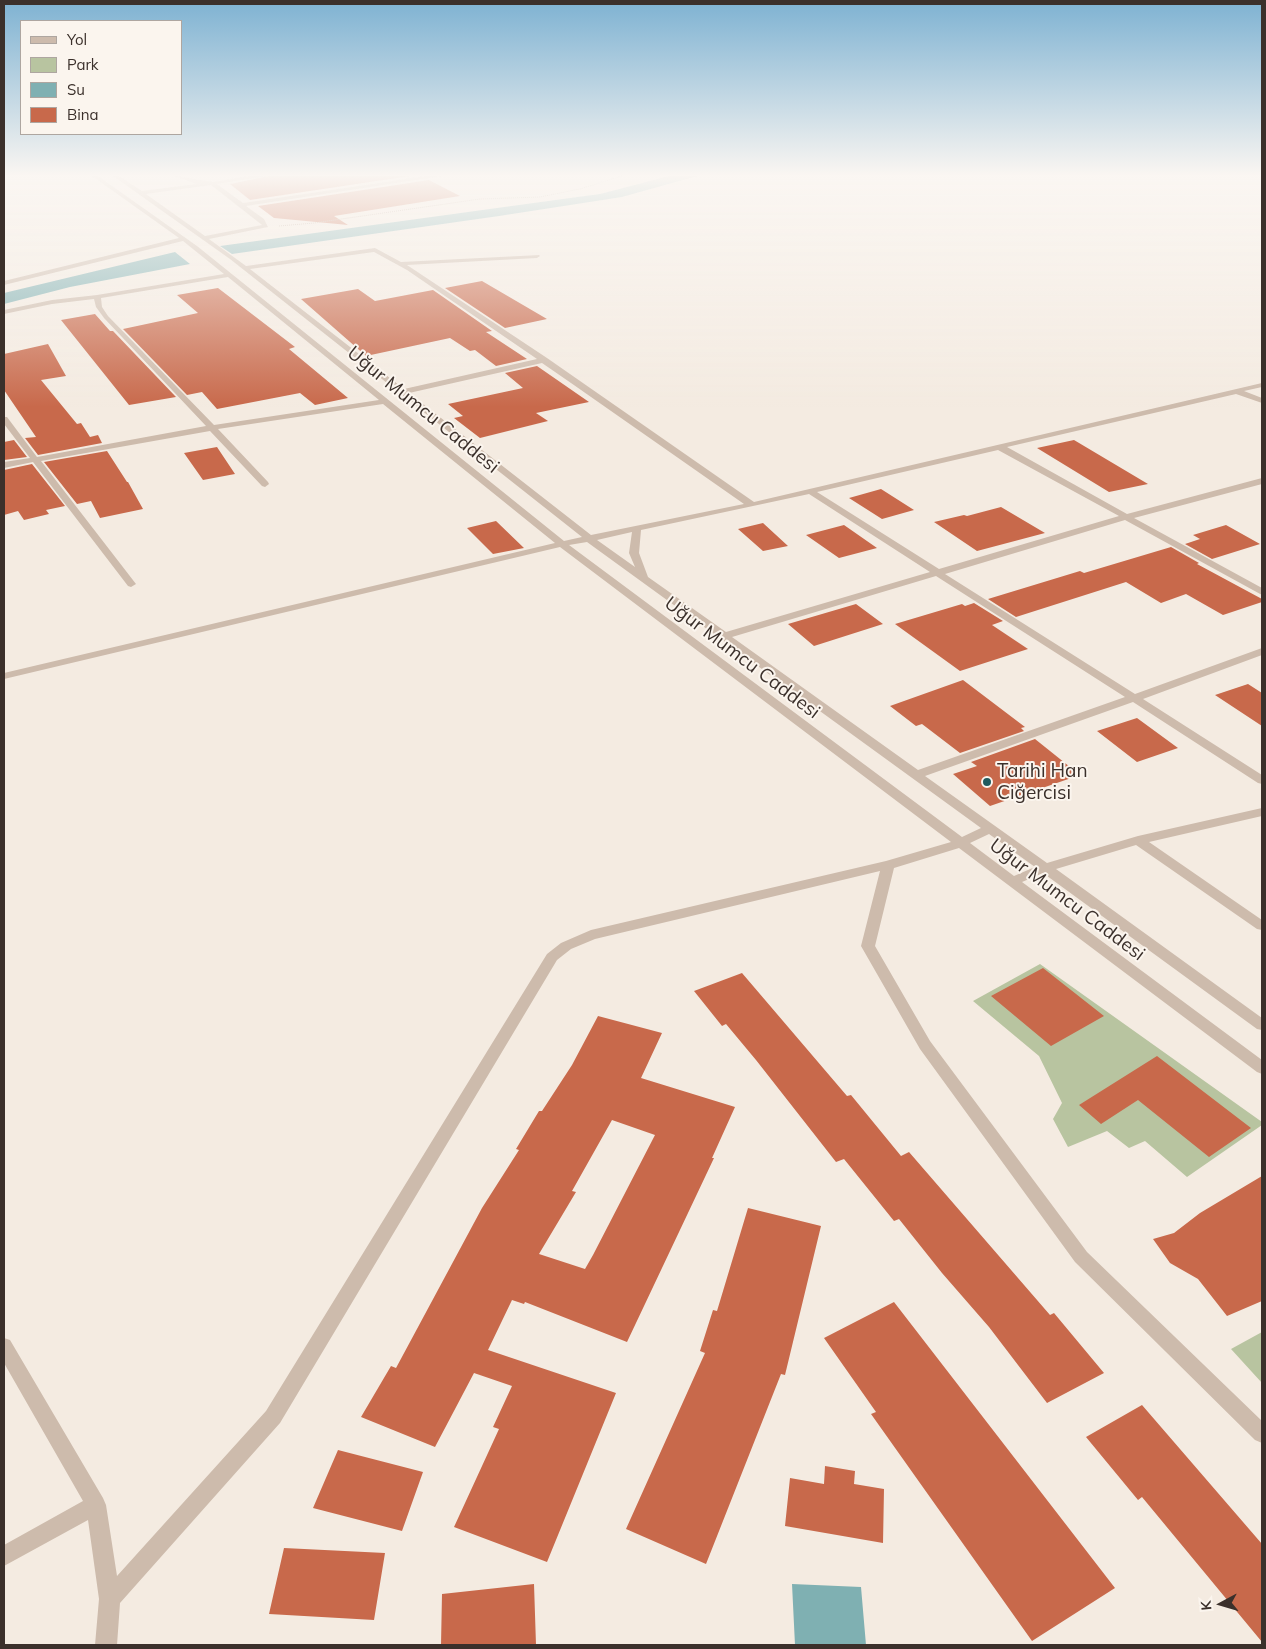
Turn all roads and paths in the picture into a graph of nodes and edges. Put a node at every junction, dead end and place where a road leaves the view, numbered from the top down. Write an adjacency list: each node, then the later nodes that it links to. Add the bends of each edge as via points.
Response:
1 (128, 253): 10 (street)
2 (203, 253): 9 (street, Uğur Mumcu Caddesi)
3 (225, 253): 8 (street, Uğur Mumcu Caddesi)
4 (354, 253): 8 (street)
5 (380, 253): 7 (street)
6 (537, 256): 7 (street)
7 (400, 264): 13 (street)
8 (246, 268): 16 (street, Uğur Mumcu Caddesi)
9 (229, 275): 11 (street); 17 (street, Uğur Mumcu Caddesi)
10 (4, 284)
11 (97, 298): 12 (street, via 52,302); 20 (street, via 106,317)
12 (4, 312)
13 (544, 360): 16 (street); 27 (street)
14 (1262, 385): 15 (street)
15 (1236, 391): 18 (street); 21 (street)
16 (402, 392): 30 (street, Uğur Mumcu Caddesi)
17 (385, 401): 20 (street); 31 (street, Uğur Mumcu Caddesi)
18 (1262, 401)
19 (4, 419): 22 (street)
20 (211, 428): 22 (street); 25 (street)
21 (1000, 447): 26 (street); 28 (street)
22 (34, 459): 23 (street); 34 (street)
23 (4, 464)
24 (1262, 481): 28 (street)
25 (264, 484)
26 (811, 492): 27 (street); 32 (street)
27 (752, 506): 29 (street)
28 (1126, 517): 32 (street); 35 (street)
29 (637, 529): 30 (street); 33 (street, via 634,553)
30 (590, 539): 31 (street); 33 (street, Uğur Mumcu Caddesi)
31 (562, 544): 38 (street); 45 (street, Uğur Mumcu Caddesi)
32 (936, 572): 36 (street); 39 (street)
33 (644, 578): 36 (street, Uğur Mumcu Caddesi)
34 (131, 584)
35 (1262, 592)
36 (724, 636): 40 (street, Uğur Mumcu Caddesi)
37 (1262, 651): 39 (street)
38 (4, 676)
39 (1134, 698): 40 (street); 41 (street)
40 (916, 775): 43 (street, Uğur Mumcu Caddesi)
41 (1262, 780)
42 (1262, 812): 44 (street)
43 (990, 828): 45 (street); 47 (street, Uğur Mumcu Caddesi)
44 (1138, 840): 47 (street); 49 (street)
45 (961, 843): 46 (street); 48 (street, Uğur Mumcu Caddesi)
46 (888, 865): 53 (street, via 868,946 925,1045 1081,1257); 56 (street, via 591,935 566,946 552,957 273,1417)
47 (1044, 868): 48 (street); 50 (street, Uğur Mumcu Caddesi)
48 (1012, 881): 51 (street, Uğur Mumcu Caddesi)
49 (1262, 926)
50 (1262, 1026)
51 (1262, 1068)
52 (4, 1346): 54 (street)
53 (1262, 1434)
54 (96, 1505): 55 (street); 56 (street)
55 (4, 1556)
56 (110, 1599): 57 (street)
57 (106, 1645)

